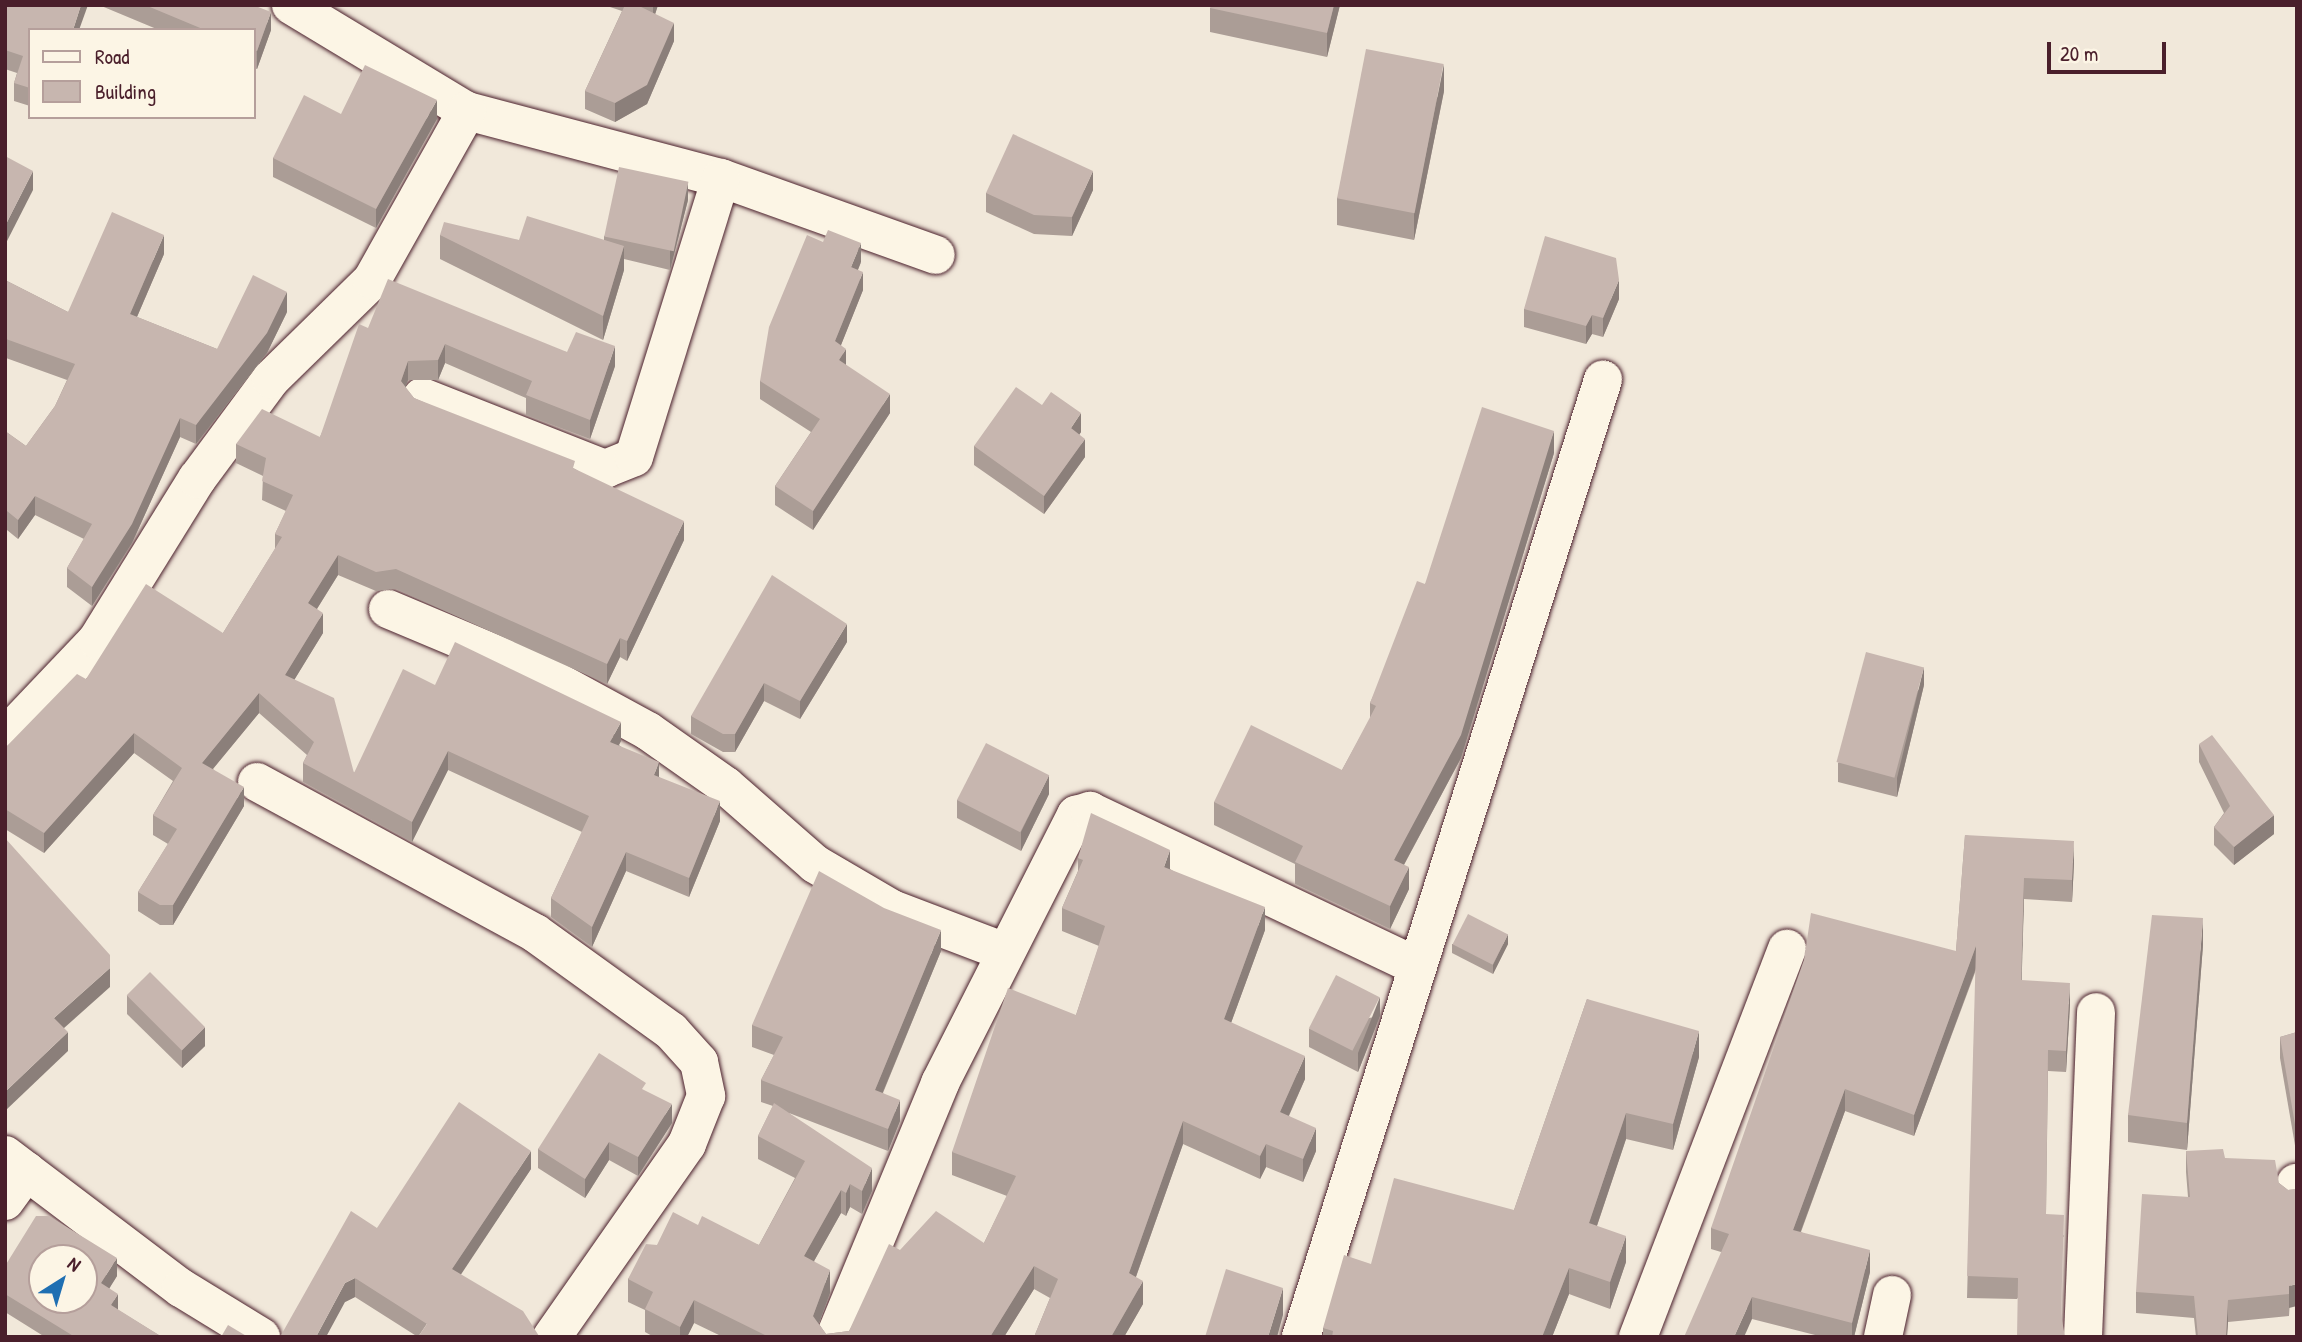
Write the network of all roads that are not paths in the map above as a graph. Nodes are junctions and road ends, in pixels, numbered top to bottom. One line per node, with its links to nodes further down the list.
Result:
1 (291, 5): 2 (street)
2 (467, 111): 3 (street); 8 (street)
3 (721, 178): 4 (street); 6 (street)
4 (936, 255)
5 (1603, 380): 12 (street)
6 (422, 397)
7 (388, 609): 11 (street)
8 (5, 737)
9 (257, 782): 17 (street)
10 (1787, 949): 20 (street)
11 (1004, 953): 12 (street); 18 (street)
12 (1415, 965): 19 (street)
13 (2096, 1012): 22 (street)
14 (12, 1176): 16 (street)
15 (1892, 1295): 21 (street)
16 (261, 1337)
17 (552, 1337)
18 (835, 1337)
19 (1301, 1337)
20 (1637, 1337)
21 (1883, 1337)
22 (2082, 1337)

